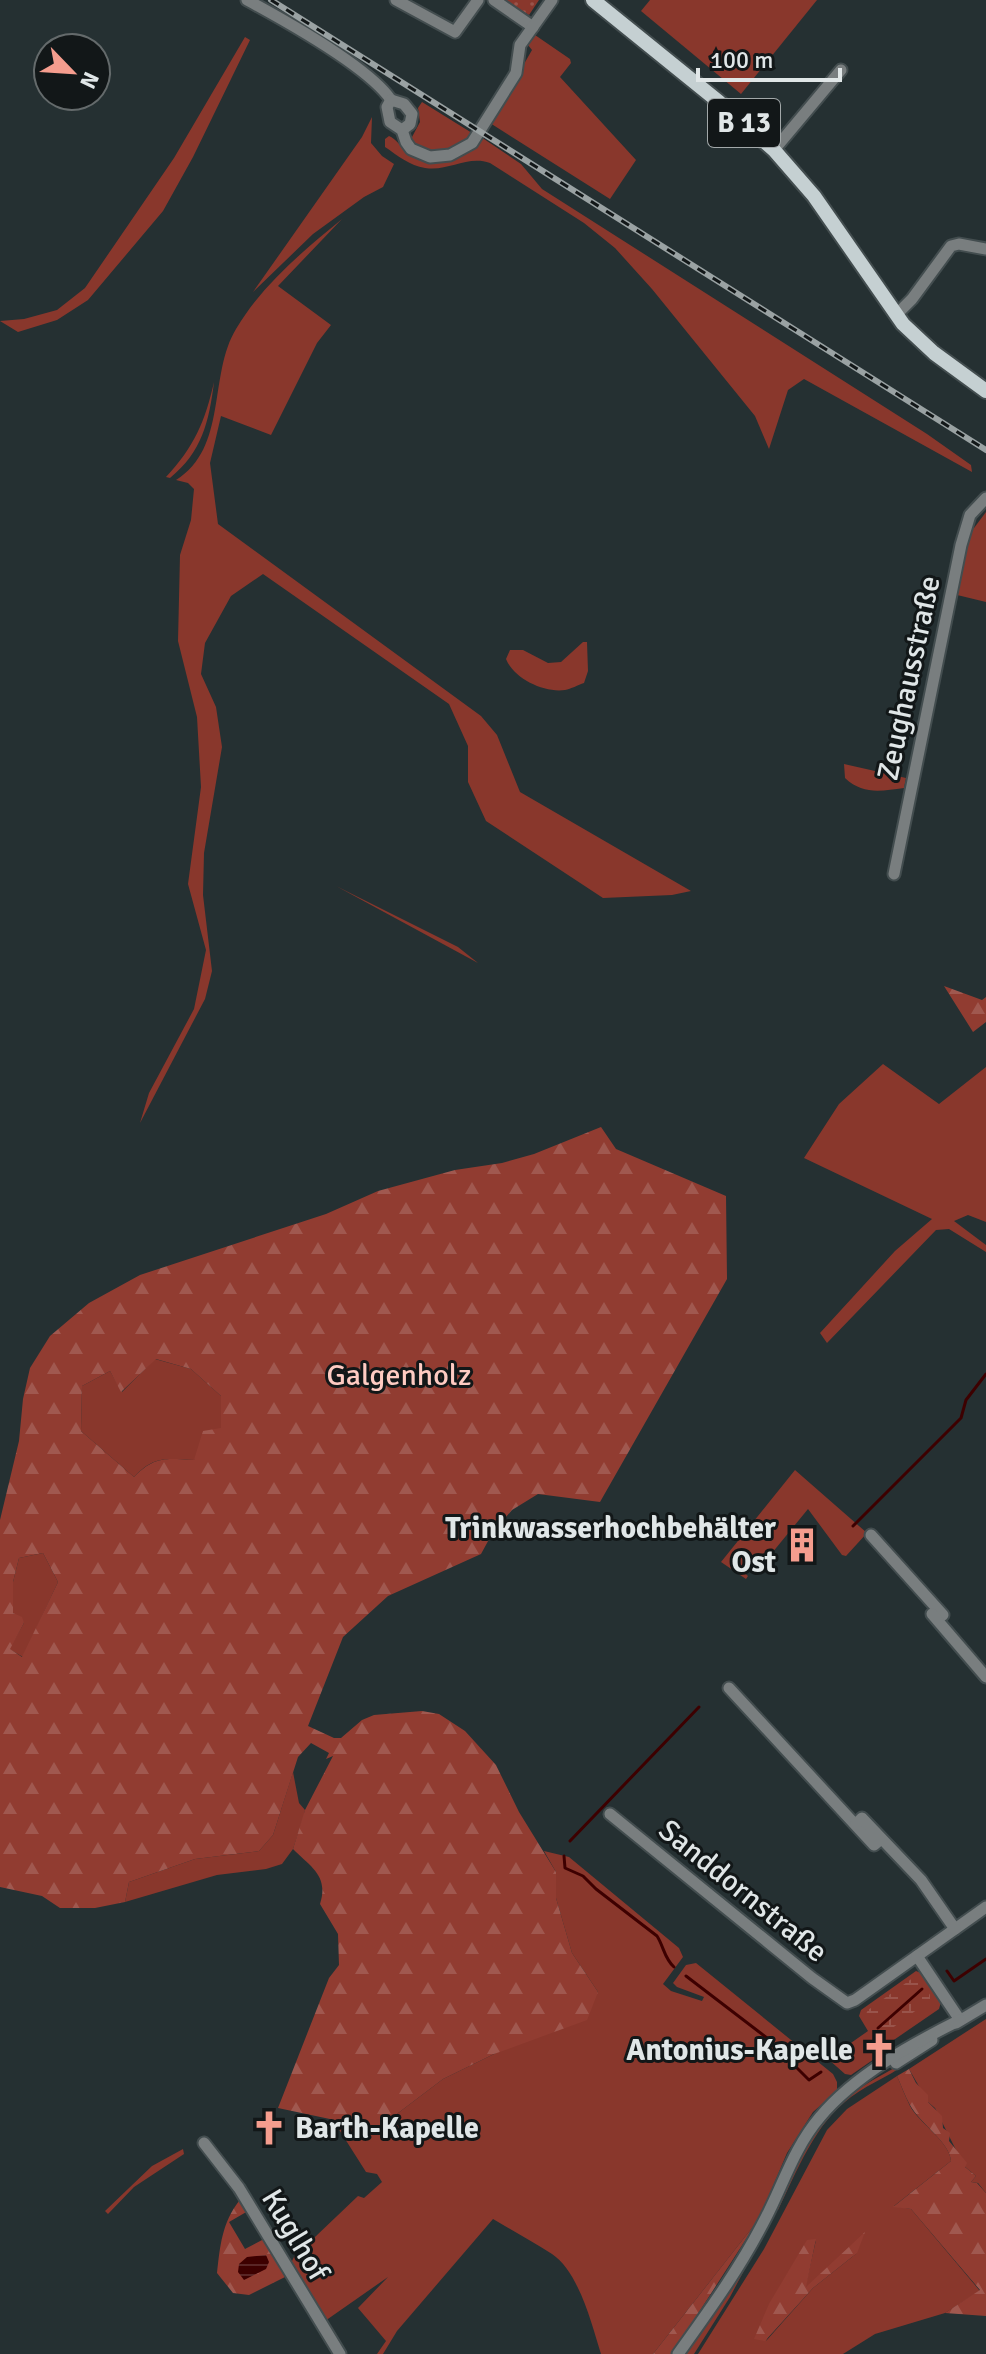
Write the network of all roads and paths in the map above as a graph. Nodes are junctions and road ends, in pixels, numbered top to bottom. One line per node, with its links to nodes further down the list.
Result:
1 (247, 0): 9 (street)
2 (396, 0): 3 (street)
3 (478, 0)
4 (494, 0): 7 (street)
5 (552, 0): 7 (street)
6 (593, 0): 11 (main road, B 13)
7 (533, 27): 10 (street)
8 (841, 70): 11 (street)
9 (391, 100): 10 (street); 10 (street)
10 (402, 130)
11 (774, 150): 13 (main road, B 13)
12 (986, 249): 13 (street)
13 (896, 315): 14 (main road, B 13)
14 (986, 391)
15 (986, 498): 16 (street, Zeughausstraße)
16 (894, 874)
17 (871, 1535): 18 (street)
18 (986, 1677)
19 (729, 1688): 22 (street)
20 (610, 1814): 23 (street, Sanddornstraße)
21 (986, 1907): 22 (street)
22 (955, 1929): 23 (street)
23 (917, 1956): 25 (street)
24 (986, 2005): 25 (street)
25 (960, 2020): 28 (street)
26 (204, 2143): 27 (street, Kuglhof)
27 (340, 2354)
28 (678, 2354)

